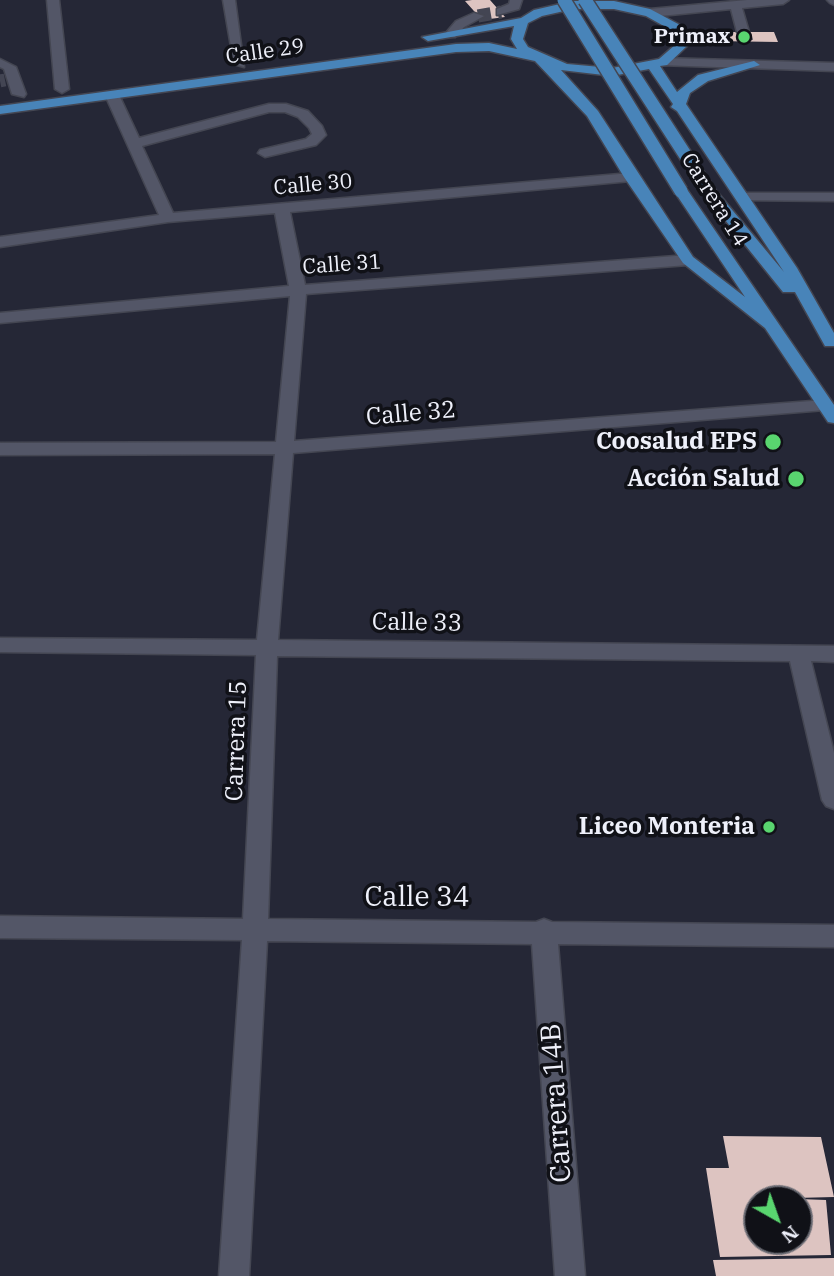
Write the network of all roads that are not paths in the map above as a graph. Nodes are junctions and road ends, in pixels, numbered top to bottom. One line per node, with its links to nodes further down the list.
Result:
1 (53, 0): 25 (street)
2 (229, 0): 22 (street)
3 (516, 0): 11 (street)
4 (564, 0): 42 (main road, Carrera 14, bridge)
5 (585, 0): 43 (main road, Carrera 14, bridge)
6 (617, 0): 10 (main road)
7 (783, 0): 8 (street)
8 (736, 6): 12 (street); 15 (street)
9 (536, 7): 10 (main road); 14 (main road)
10 (632, 8): 12 (main road)
11 (501, 12)
12 (650, 13): 23 (main road)
13 (478, 16): 16 (street)
14 (524, 21): 16 (main road); 19 (main road)
15 (743, 32)
16 (451, 34): 17 (main road)
17 (411, 39)
18 (345, 49): 22 (main road, Calle 29)
19 (541, 60): 23 (main road, Calle 29); 27 (main road, Calle 29); 33 (main road)
20 (752, 60): 23 (street); 24 (street); 29 (main road)
21 (0, 63): 26 (street)
22 (240, 64): 25 (main road, Calle 29)
23 (658, 64): 29 (main road)
24 (834, 67)
25 (62, 89): 26 (main road, Calle 29)
26 (19, 94): 28 (main road, Calle 29)
27 (112, 95): 30 (main road, Calle 29); 31 (street)
28 (0, 97)
29 (678, 107): 34 (main road)
30 (0, 110)
31 (136, 143): 32 (street); 37 (street)
32 (265, 153)
33 (631, 177): 36 (street, Calle 30); 39 (main road)
34 (743, 197): 35 (street); 43 (main road)
35 (834, 197)
36 (282, 209): 37 (street, Calle 30); 40 (street, Carrera 15)
37 (169, 218): 38 (street, Calle 30)
38 (0, 242)
39 (688, 260): 40 (street, Calle 31); 42 (main road)
40 (298, 290): 41 (street, Calle 31); 45 (street, Carrera 15)
41 (0, 318)
42 (768, 324): 44 (main road, Carrera 14)
43 (833, 344)
44 (829, 412): 45 (street, Calle 32)
45 (282, 448): 46 (street, Calle 32); 48 (street, Carrera 15)
46 (0, 449)
47 (0, 645): 48 (street, Calle 33)
48 (267, 647): 49 (street, Calle 33); 53 (street, Carrera 15)
49 (799, 654): 50 (street, Calle 33); 51 (street)
50 (834, 654)
51 (834, 800)
52 (0, 927): 53 (street, Calle 34)
53 (255, 929): 54 (street, Calle 34); 56 (street, Carrera 15)
54 (544, 930): 55 (street, Calle 34); 57 (street, Carrera 14B)
55 (834, 936)
56 (234, 1276)
57 (570, 1276)

